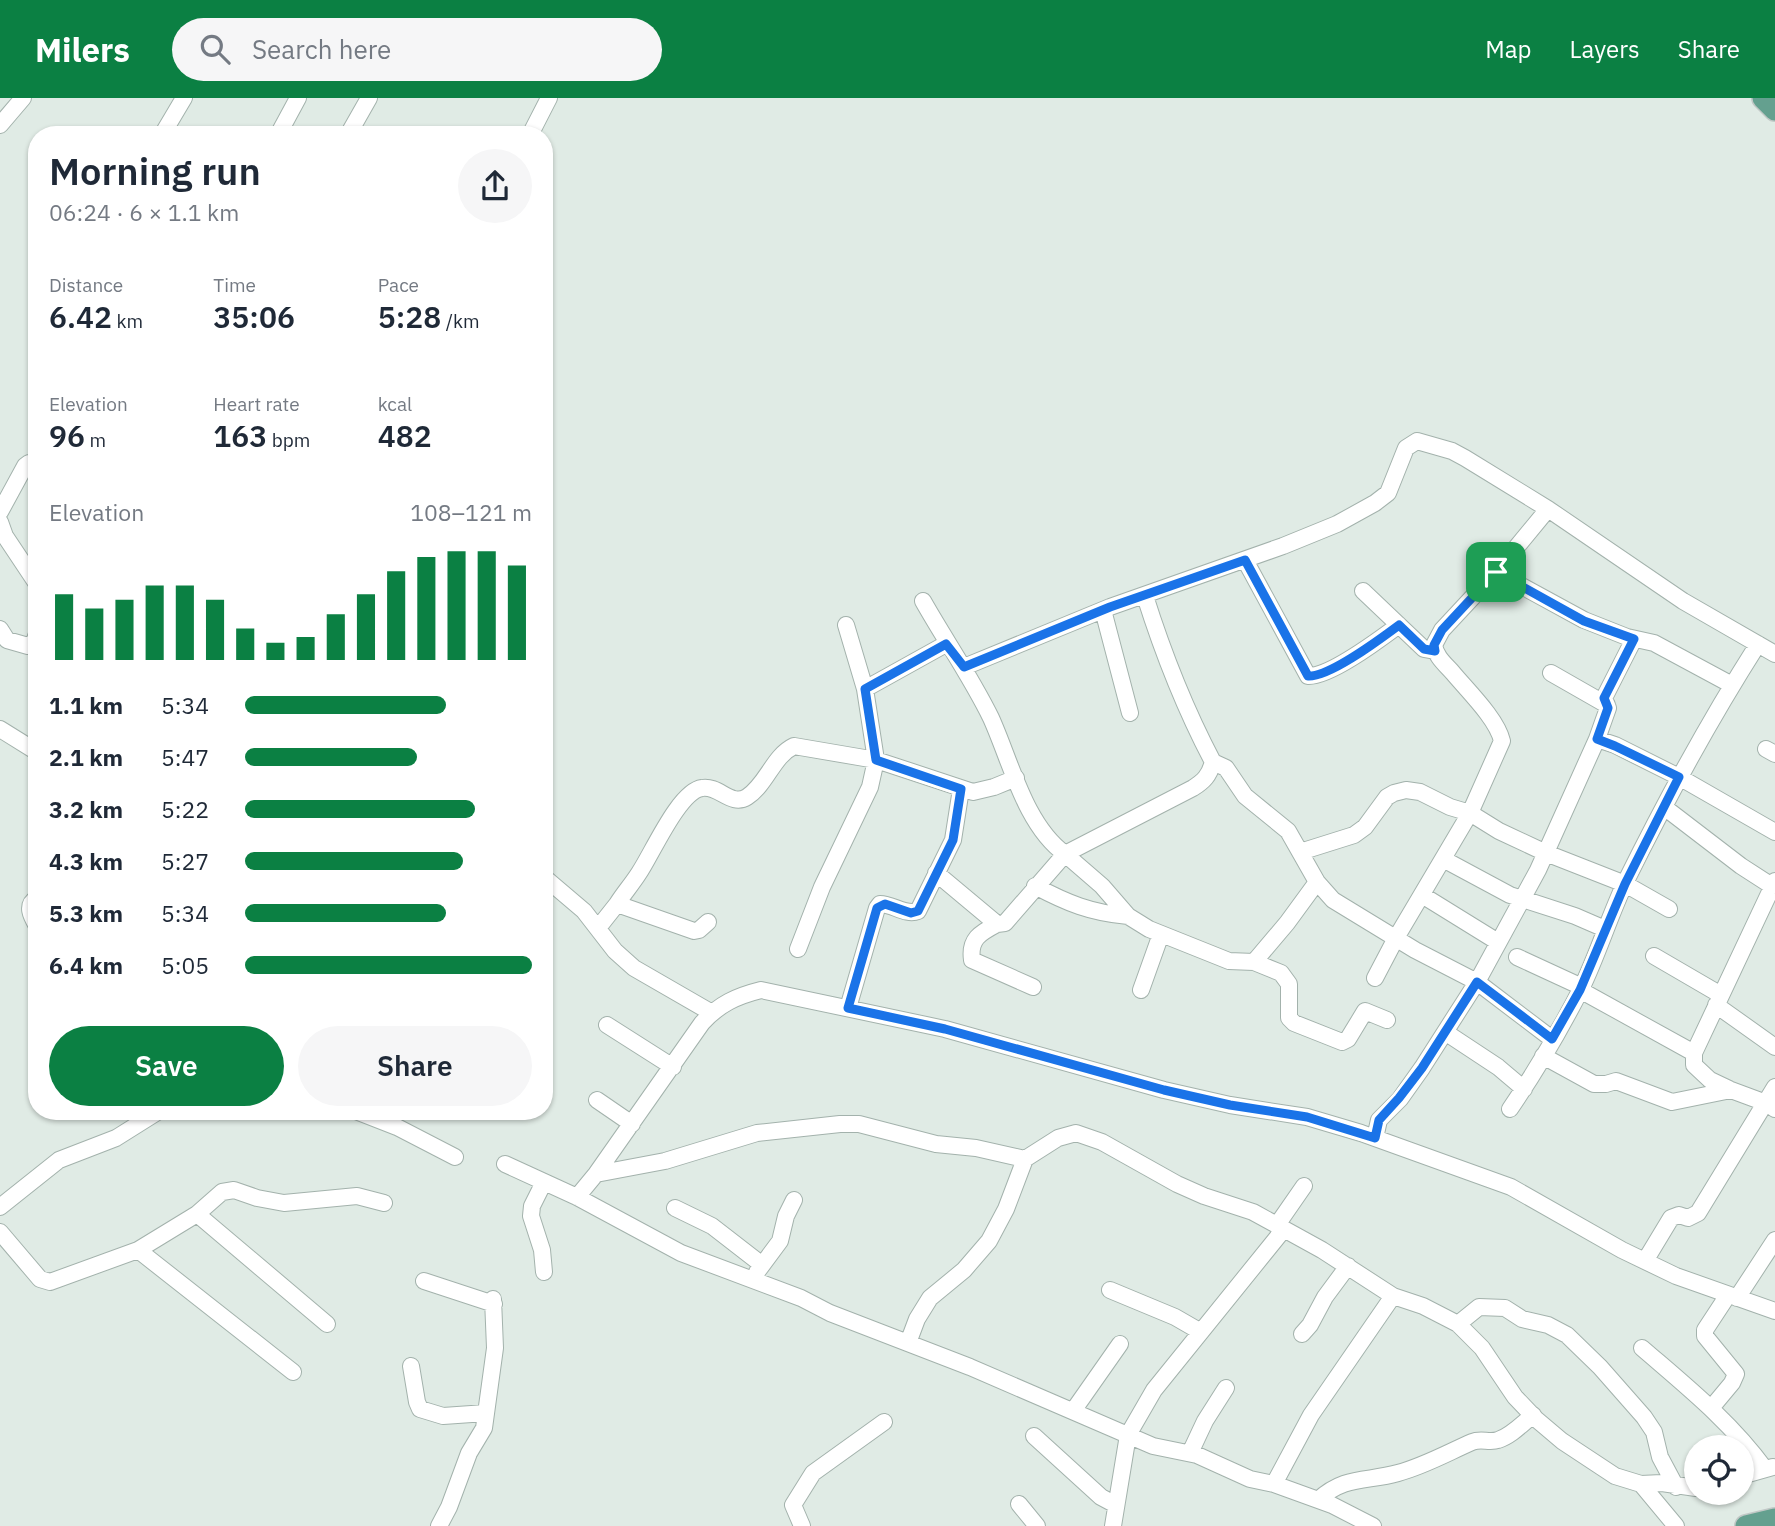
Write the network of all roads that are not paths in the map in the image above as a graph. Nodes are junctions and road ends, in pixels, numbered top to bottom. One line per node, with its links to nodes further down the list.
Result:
1 (23, 98): 8 (street)
2 (184, 98): 9 (street)
3 (298, 98): 10 (street)
4 (369, 98): 11 (street)
5 (549, 98): 12 (street)
6 (1763, 98): 7 (main road)
7 (1775, 110)
8 (0, 125)
9 (167, 126)
10 (283, 126)
11 (353, 126)
12 (535, 126)
13 (28, 464): 15 (street)
14 (1548, 509): 17 (street); 19 (street); 29 (street)
15 (0, 512)
16 (0, 522): 18 (street)
17 (1245, 560): 21 (street); 25 (street)
18 (28, 570)
19 (1496, 572): 27 (street); 31 (street)
20 (1363, 591): 25 (street)
21 (1145, 596): 23 (street); 43 (street)
22 (923, 601): 28 (street)
23 (1103, 610): 33 (street); 38 (street)
24 (846, 625): 36 (street)
25 (1399, 625): 31 (street)
26 (0, 629): 30 (street)
27 (1634, 639): 35 (street); 37 (street)
28 (946, 644): 33 (street); 36 (street)
29 (1759, 645): 32 (street); 35 (street)
30 (28, 646)
31 (1435, 651): 48 (street)
32 (1775, 654)
33 (964, 667): 45 (street)
34 (1551, 673): 37 (street)
35 (1732, 685): 44 (street)
36 (865, 689): 42 (street)
37 (1606, 705): 40 (street)
38 (1130, 713)
39 (0, 729): 41 (street)
40 (1597, 739): 44 (street); 51 (street)
41 (28, 746)
42 (876, 760): 46 (street); 62 (street); 72 (street)
43 (1213, 762): 50 (street); 52 (street)
44 (1679, 777): 47 (street); 49 (street)
45 (1016, 778): 46 (street); 52 (street)
46 (961, 789): 54 (street)
47 (1664, 807): 56 (street); 57 (street)
48 (1470, 813): 50 (street); 51 (street); 53 (street)
49 (1775, 832)
50 (1300, 852): 55 (street)
51 (1546, 853): 57 (street); 61 (street)
52 (1065, 854): 59 (street); 64 (street)
53 (1443, 859): 60 (street); 61 (street)
54 (936, 873): 66 (street); 82 (street)
55 (1317, 882): 70 (street); 75 (street)
56 (1774, 883): 81 (street)
57 (1625, 884): 63 (street); 68 (street)
58 (553, 885): 67 (street)
59 (1035, 886): 64 (street); 66 (street)
60 (1422, 895): 70 (street); 71 (street)
61 (1522, 898): 68 (street); 71 (street)
62 (617, 904): 65 (street); 67 (street)
63 (1669, 909)
64 (1128, 916): 69 (street)
65 (708, 922)
66 (997, 924): 78 (street)
67 (597, 928): 83 (street)
68 (1605, 929): 79 (street)
69 (1161, 934): 75 (street); 80 (street)
70 (1396, 938): 76 (street); 77 (street)
71 (1498, 942): 77 (street)
72 (798, 949)
73 (1654, 956): 81 (street)
74 (1517, 957): 79 (street)
75 (1254, 962): 84 (street)
76 (1375, 978)
77 (1477, 982): 86 (street); 87 (street)
78 (1034, 987)
79 (1581, 988): 87 (street); 89 (street)
80 (1141, 990)
81 (1719, 1000): 88 (street); 89 (street)
82 (848, 1008): 83 (street); 101 (street)
83 (712, 1013): 91 (street)
84 (1387, 1020)
85 (607, 1025): 91 (street)
86 (1445, 1032): 93 (street); 101 (street)
87 (1552, 1039): 90 (street)
88 (1775, 1047)
89 (1694, 1053): 94 (street)
90 (1543, 1056): 93 (street); 94 (street)
91 (673, 1067): 100 (street)
92 (1775, 1087): 96 (street)
93 (1524, 1089): 97 (street)
94 (1731, 1090): 96 (street)
95 (597, 1100): 100 (street)
96 (1771, 1106): 118 (street)
97 (1510, 1109)
98 (145, 1120): 111 (street)
99 (379, 1120): 102 (street)
100 (632, 1124): 105 (street)
101 (1375, 1138): 118 (street)
102 (455, 1157)
103 (1025, 1159): 105 (street); 114 (street); 132 (street)
104 (505, 1164): 106 (street)
105 (596, 1174): 108 (street)
106 (544, 1182): 108 (street); 121 (street)
107 (1304, 1186): 114 (street)
108 (577, 1197): 122 (street)
109 (794, 1200): 119 (street)
110 (384, 1203): 113 (street)
111 (0, 1207)
112 (675, 1208): 119 (street)
113 (197, 1214): 117 (street); 128 (street)
114 (1281, 1227): 120 (street); 130 (street)
115 (0, 1232): 117 (street)
116 (1775, 1240): 126 (street)
117 (138, 1250): 136 (street)
118 (1645, 1261): 126 (street)
119 (761, 1264): 122 (street)
120 (1348, 1266): 125 (street); 131 (street)
121 (544, 1272)
122 (752, 1280): 132 (street)
123 (424, 1281): 140 (street)
124 (1110, 1290): 130 (street)
125 (1393, 1296): 129 (street); 147 (street)
126 (1732, 1297): 127 (street); 138 (street)
127 (1775, 1311)
128 (327, 1324)
129 (1458, 1324): 141 (street); 149 (street)
130 (1201, 1332): 143 (street)
131 (1302, 1334)
132 (908, 1343): 139 (street)
133 (1120, 1344): 139 (street)
134 (1642, 1348): 138 (street)
135 (411, 1366): 140 (street)
136 (293, 1372)
137 (1226, 1388): 145 (street)
138 (1712, 1407): 146 (street)
139 (1073, 1411): 143 (street)
140 (486, 1413): 155 (street)
141 (1533, 1416): 148 (street); 151 (street)
142 (884, 1422): 156 (street)
143 (1128, 1435): 145 (street); 153 (street)
144 (1034, 1436): 153 (street)
145 (1190, 1453): 147 (street)
146 (1770, 1467)
147 (1274, 1484): 151 (street)
148 (1641, 1484): 149 (street); 160 (street)
149 (1676, 1487): 150 (street)
150 (1684, 1487)
151 (1318, 1500): 159 (street)
152 (1019, 1504): 157 (street)
153 (1116, 1505): 158 (street)
154 (1775, 1519): 161 (main road)
155 (439, 1526)
156 (802, 1526)
157 (1037, 1526)
158 (1113, 1526)
159 (1373, 1526)
160 (1676, 1526)
161 (1746, 1526)

